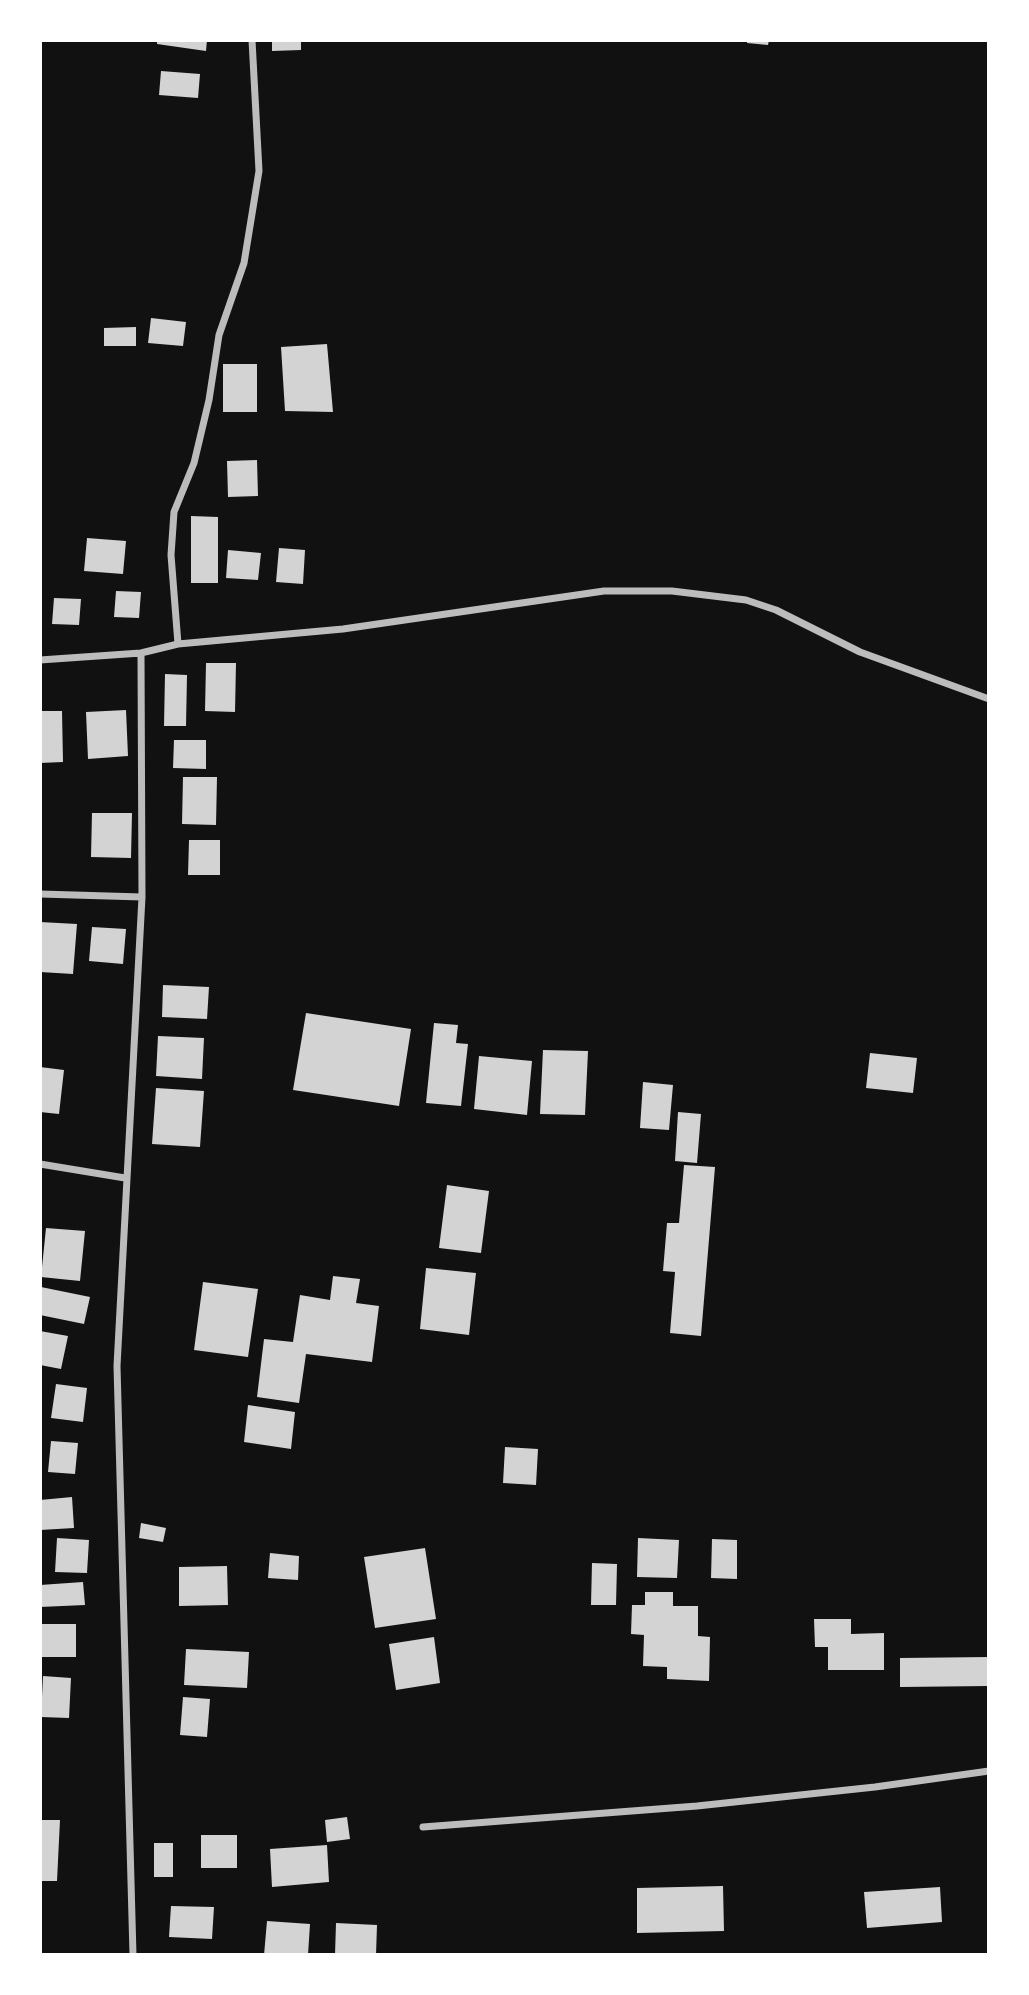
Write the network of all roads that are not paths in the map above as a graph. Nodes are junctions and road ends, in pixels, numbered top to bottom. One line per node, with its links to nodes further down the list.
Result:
1 (252, 40): 2 (street)
2 (178, 644): 3 (street); 5 (street)
3 (141, 653): 4 (street); 7 (street)
4 (40, 660)
5 (989, 699)
6 (40, 894): 7 (street)
7 (142, 897): 9 (street)
8 (40, 1164): 9 (street)
9 (125, 1178): 12 (street)
10 (989, 1771): 11 (street)
11 (423, 1827)
12 (133, 1955)

